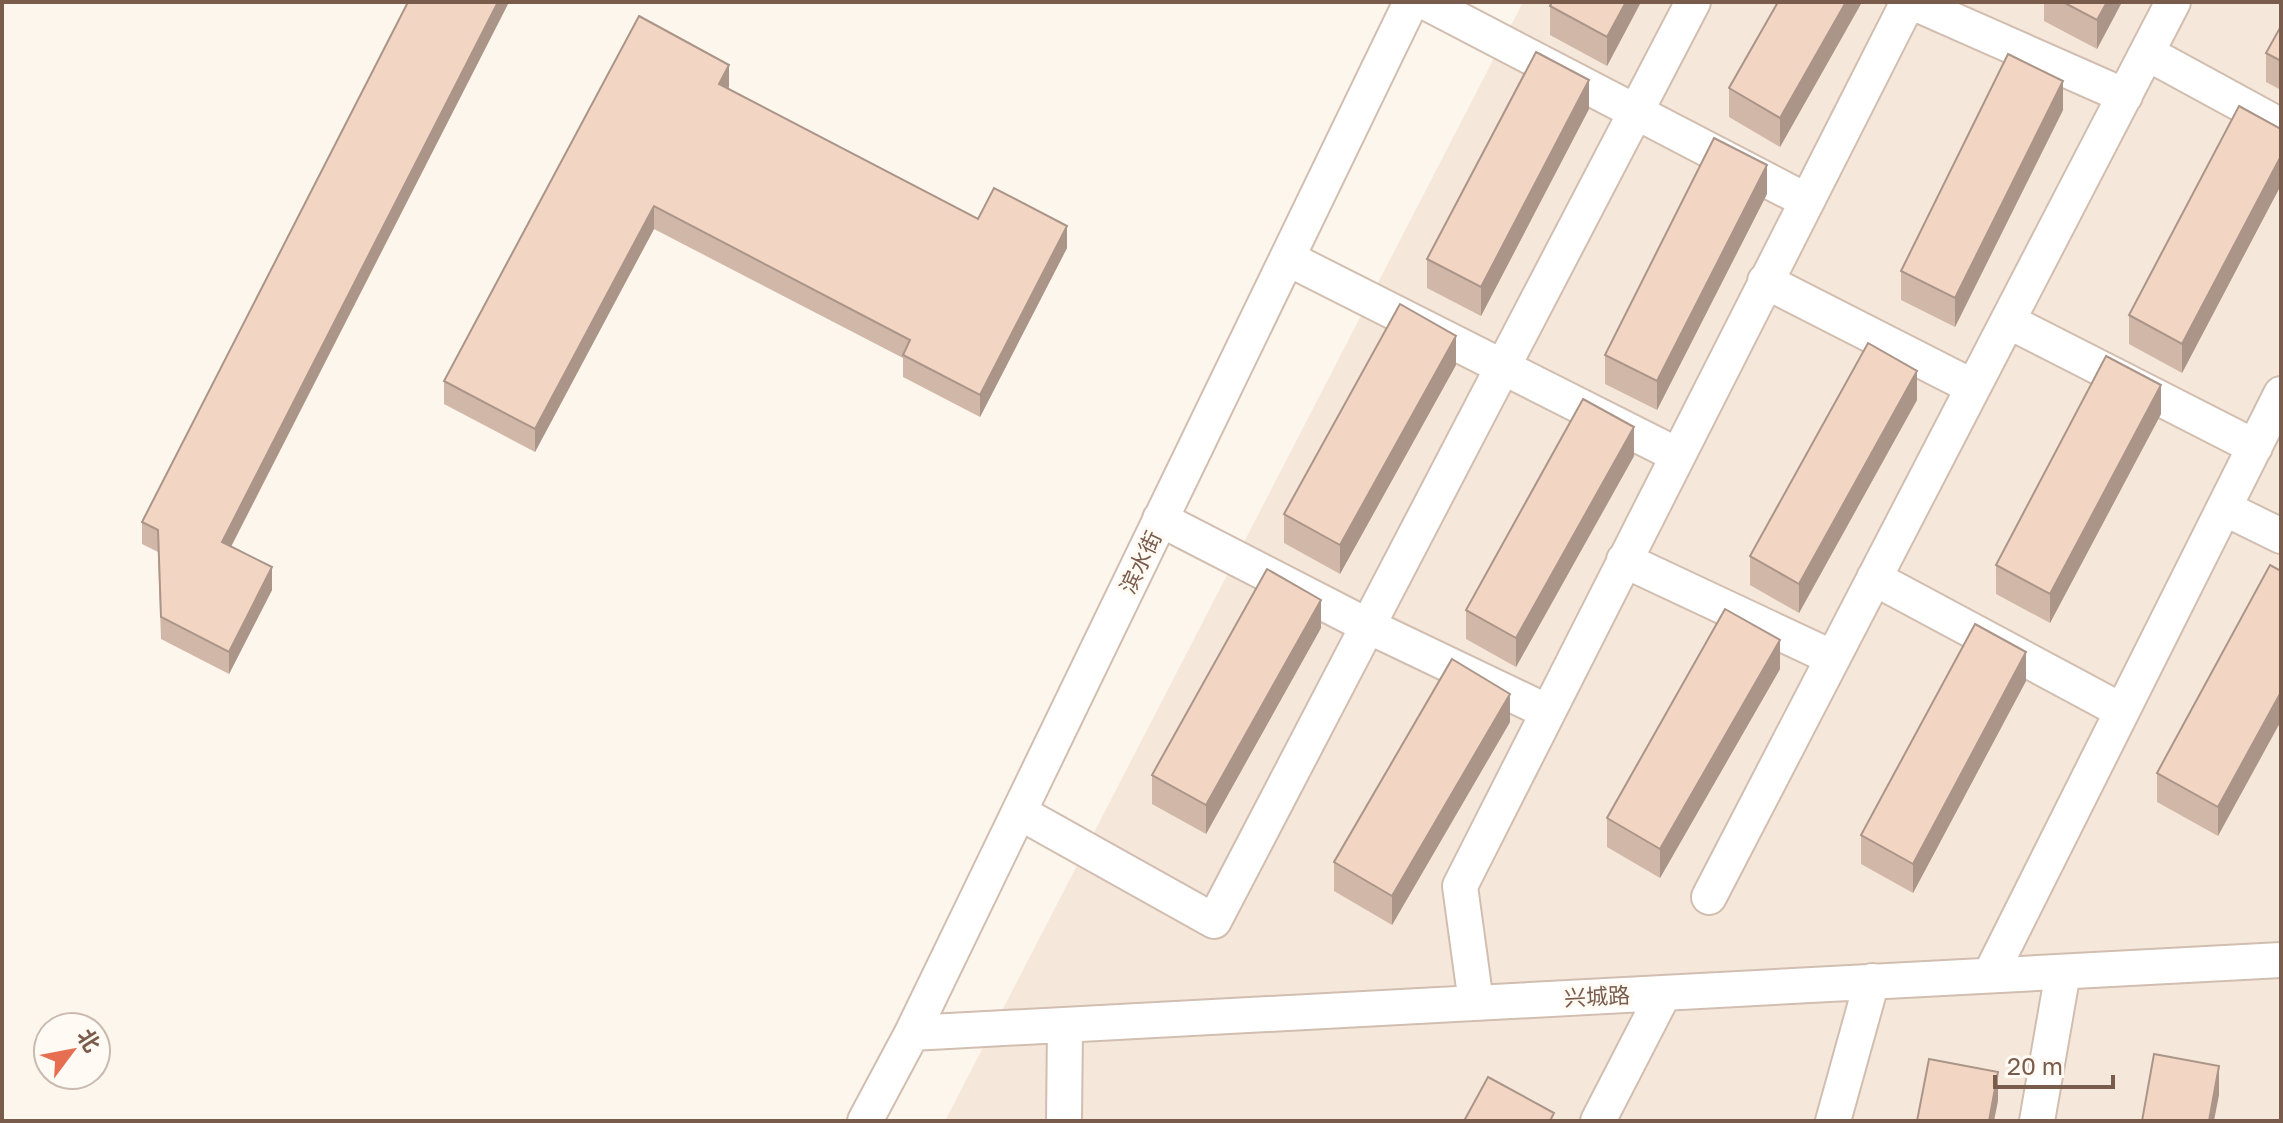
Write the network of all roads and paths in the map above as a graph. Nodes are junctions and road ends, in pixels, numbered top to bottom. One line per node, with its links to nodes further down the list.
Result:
1 (1411, 2): 11 (street, 滨水街)
2 (1425, 2): 8 (street)
3 (1693, 2): 8 (street)
4 (1910, 2): 7 (street); 10 (street)
5 (2173, 2): 6 (street)
6 (2147, 53): 7 (street); 9 (street)
7 (2125, 96): 13 (street)
8 (1636, 111): 10 (street); 14 (street)
9 (2281, 126)
10 (1805, 200): 12 (street)
11 (1287, 258): 14 (street); 20 (street, 滨水街)
12 (1765, 281): 15 (street); 18 (street)
13 (2008, 321): 15 (street); 17 (street)
14 (1503, 366): 18 (street); 24 (street)
15 (1973, 387): 23 (street)
16 (2281, 394): 17 (street)
17 (2255, 447): 19 (street)
18 (1677, 455): 22 (street)
19 (2224, 508): 21 (street); 26 (street)
20 (1160, 519): 24 (street); 28 (street, 滨水街)
21 (2281, 536)
22 (1624, 560): 25 (street); 27 (street)
23 (1874, 578): 25 (street); 26 (street)
24 (1368, 626): 27 (street); 28 (street)
25 (1833, 658): 29 (street)
26 (2122, 711): 32 (street)
27 (1548, 712): 35 (street)
28 (1019, 812): 37 (street, 滨水街)
29 (1709, 897)
30 (2281, 960): 31 (street, 兴城路)
31 (2063, 972): 32 (street, 兴城路); 42 (street)
32 (1990, 975): 33 (street, 兴城路)
33 (1872, 981): 34 (street, 兴城路); 41 (street)
34 (1664, 993): 35 (street, 兴城路); 40 (street)
35 (1476, 1003): 36 (street, 兴城路)
36 (1065, 1025): 37 (street, 兴城路); 39 (street)
37 (912, 1033): 38 (street, 滨水街)
38 (865, 1121)
39 (1064, 1121)
40 (1598, 1121)
41 (1833, 1121)
42 (2037, 1121)

